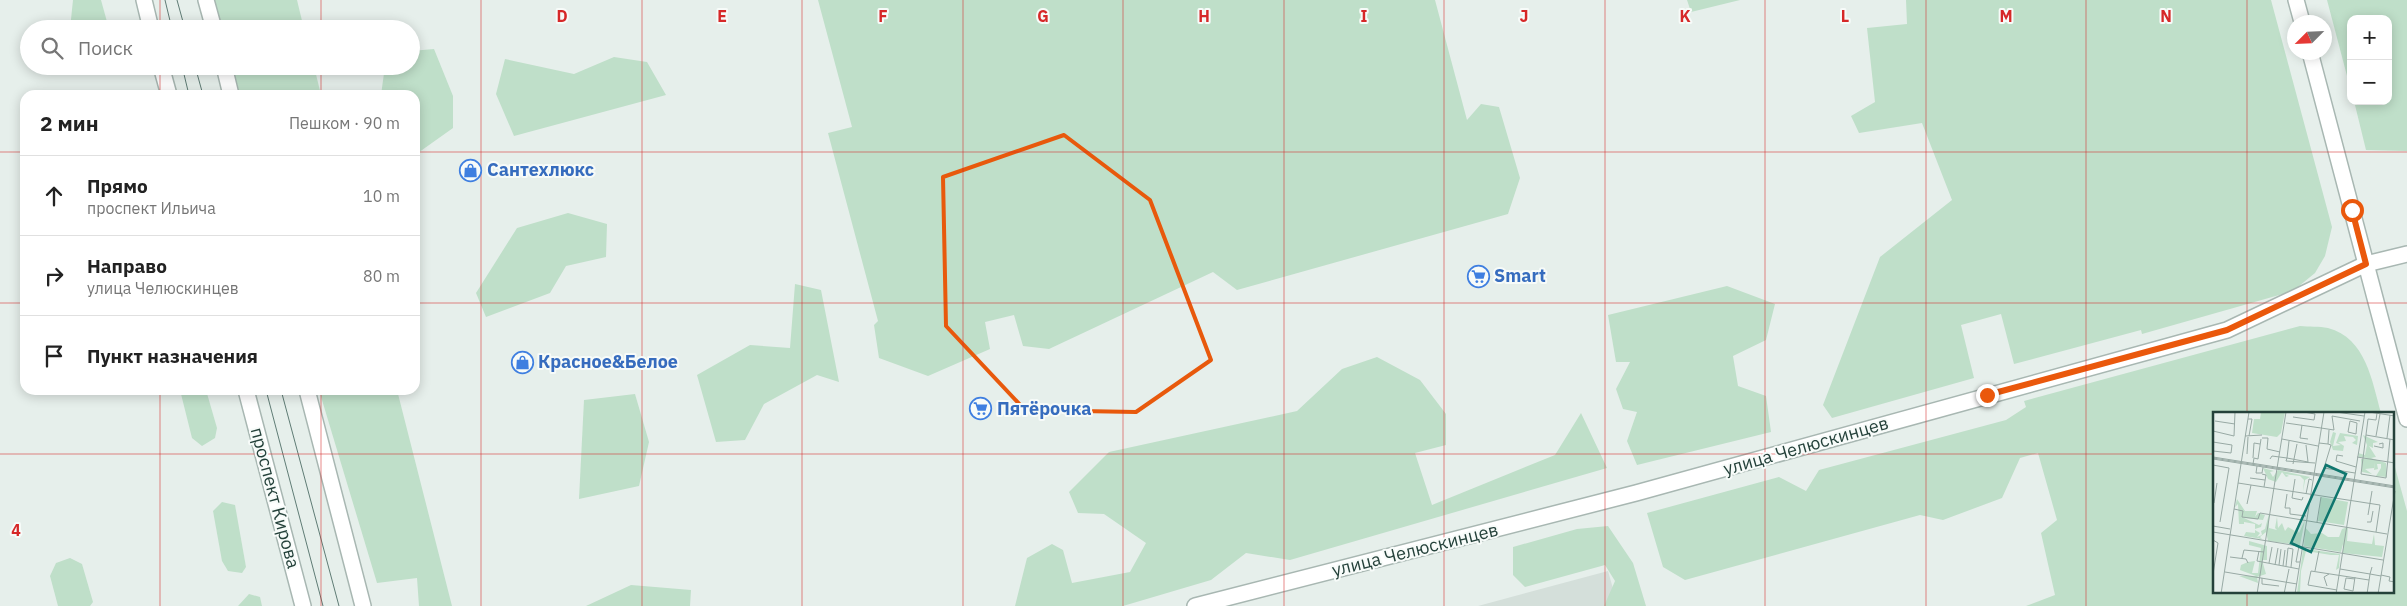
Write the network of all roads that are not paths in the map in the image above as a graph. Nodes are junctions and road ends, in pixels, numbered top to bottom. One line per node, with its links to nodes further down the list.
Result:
1 (144, 0): 5 (street)
2 (206, 0): 6 (street)
3 (2296, 0): 4 (street)
4 (2300, 15)
5 (149, 20)
6 (212, 20)
7 (2312, 60): 13 (street)
8 (163, 75): 10 (street)
9 (226, 75): 11 (street)
10 (168, 90)
11 (230, 90)
12 (2407, 254): 13 (street, улица Челюскинцев)
13 (2366, 264): 16 (street); 19 (street, улица Челюскинцев)
14 (247, 395): 17 (street, проспект Кирова)
15 (308, 395): 18 (street)
16 (2407, 420)
17 (303, 606)
18 (363, 606)
19 (1195, 606)

